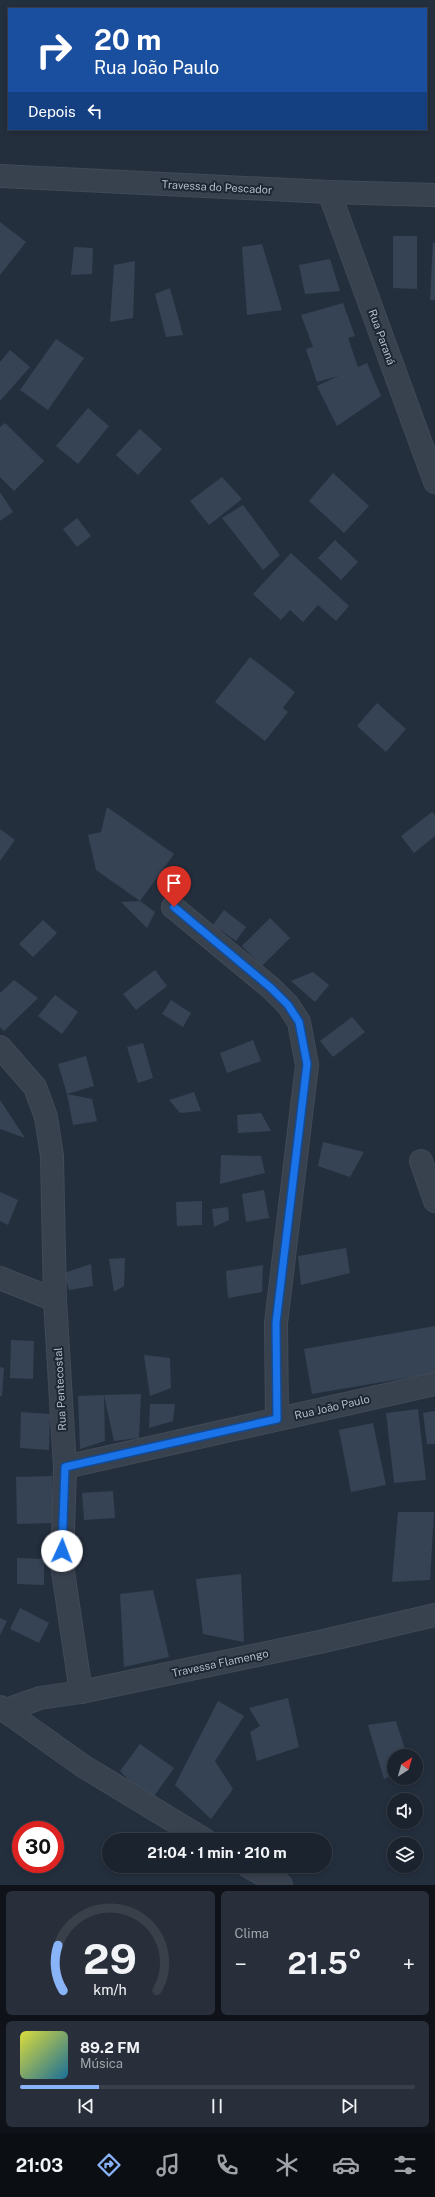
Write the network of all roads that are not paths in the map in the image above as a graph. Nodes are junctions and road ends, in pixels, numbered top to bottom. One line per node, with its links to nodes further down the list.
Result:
1 (0, 176): 2 (street, Travessa do Pescador)
2 (329, 192): 3 (street, Travessa do Pescador); 4 (street, Rua Paraná)
3 (435, 195)
4 (435, 482)
5 (174, 907): 12 (street)
6 (0, 1047): 10 (street, Rua Pentecostal)
7 (421, 1161): 8 (street)
8 (435, 1201)
9 (0, 1278): 10 (street)
10 (55, 1300): 13 (street, Rua Pentecostal)
11 (435, 1384): 12 (street, Rua João Paulo)
12 (277, 1419): 13 (street, Rua João Paulo)
13 (65, 1467): 15 (street, Rua Pentecostal)
14 (435, 1615): 15 (street, Travessa Flamengo)
15 (81, 1692): 16 (street, Travessa Flamengo)
16 (3, 1708): 17 (street, Travessa Flamengo)
17 (193, 1833)
18 (260, 1873): 19 (street)
19 (281, 1885)

